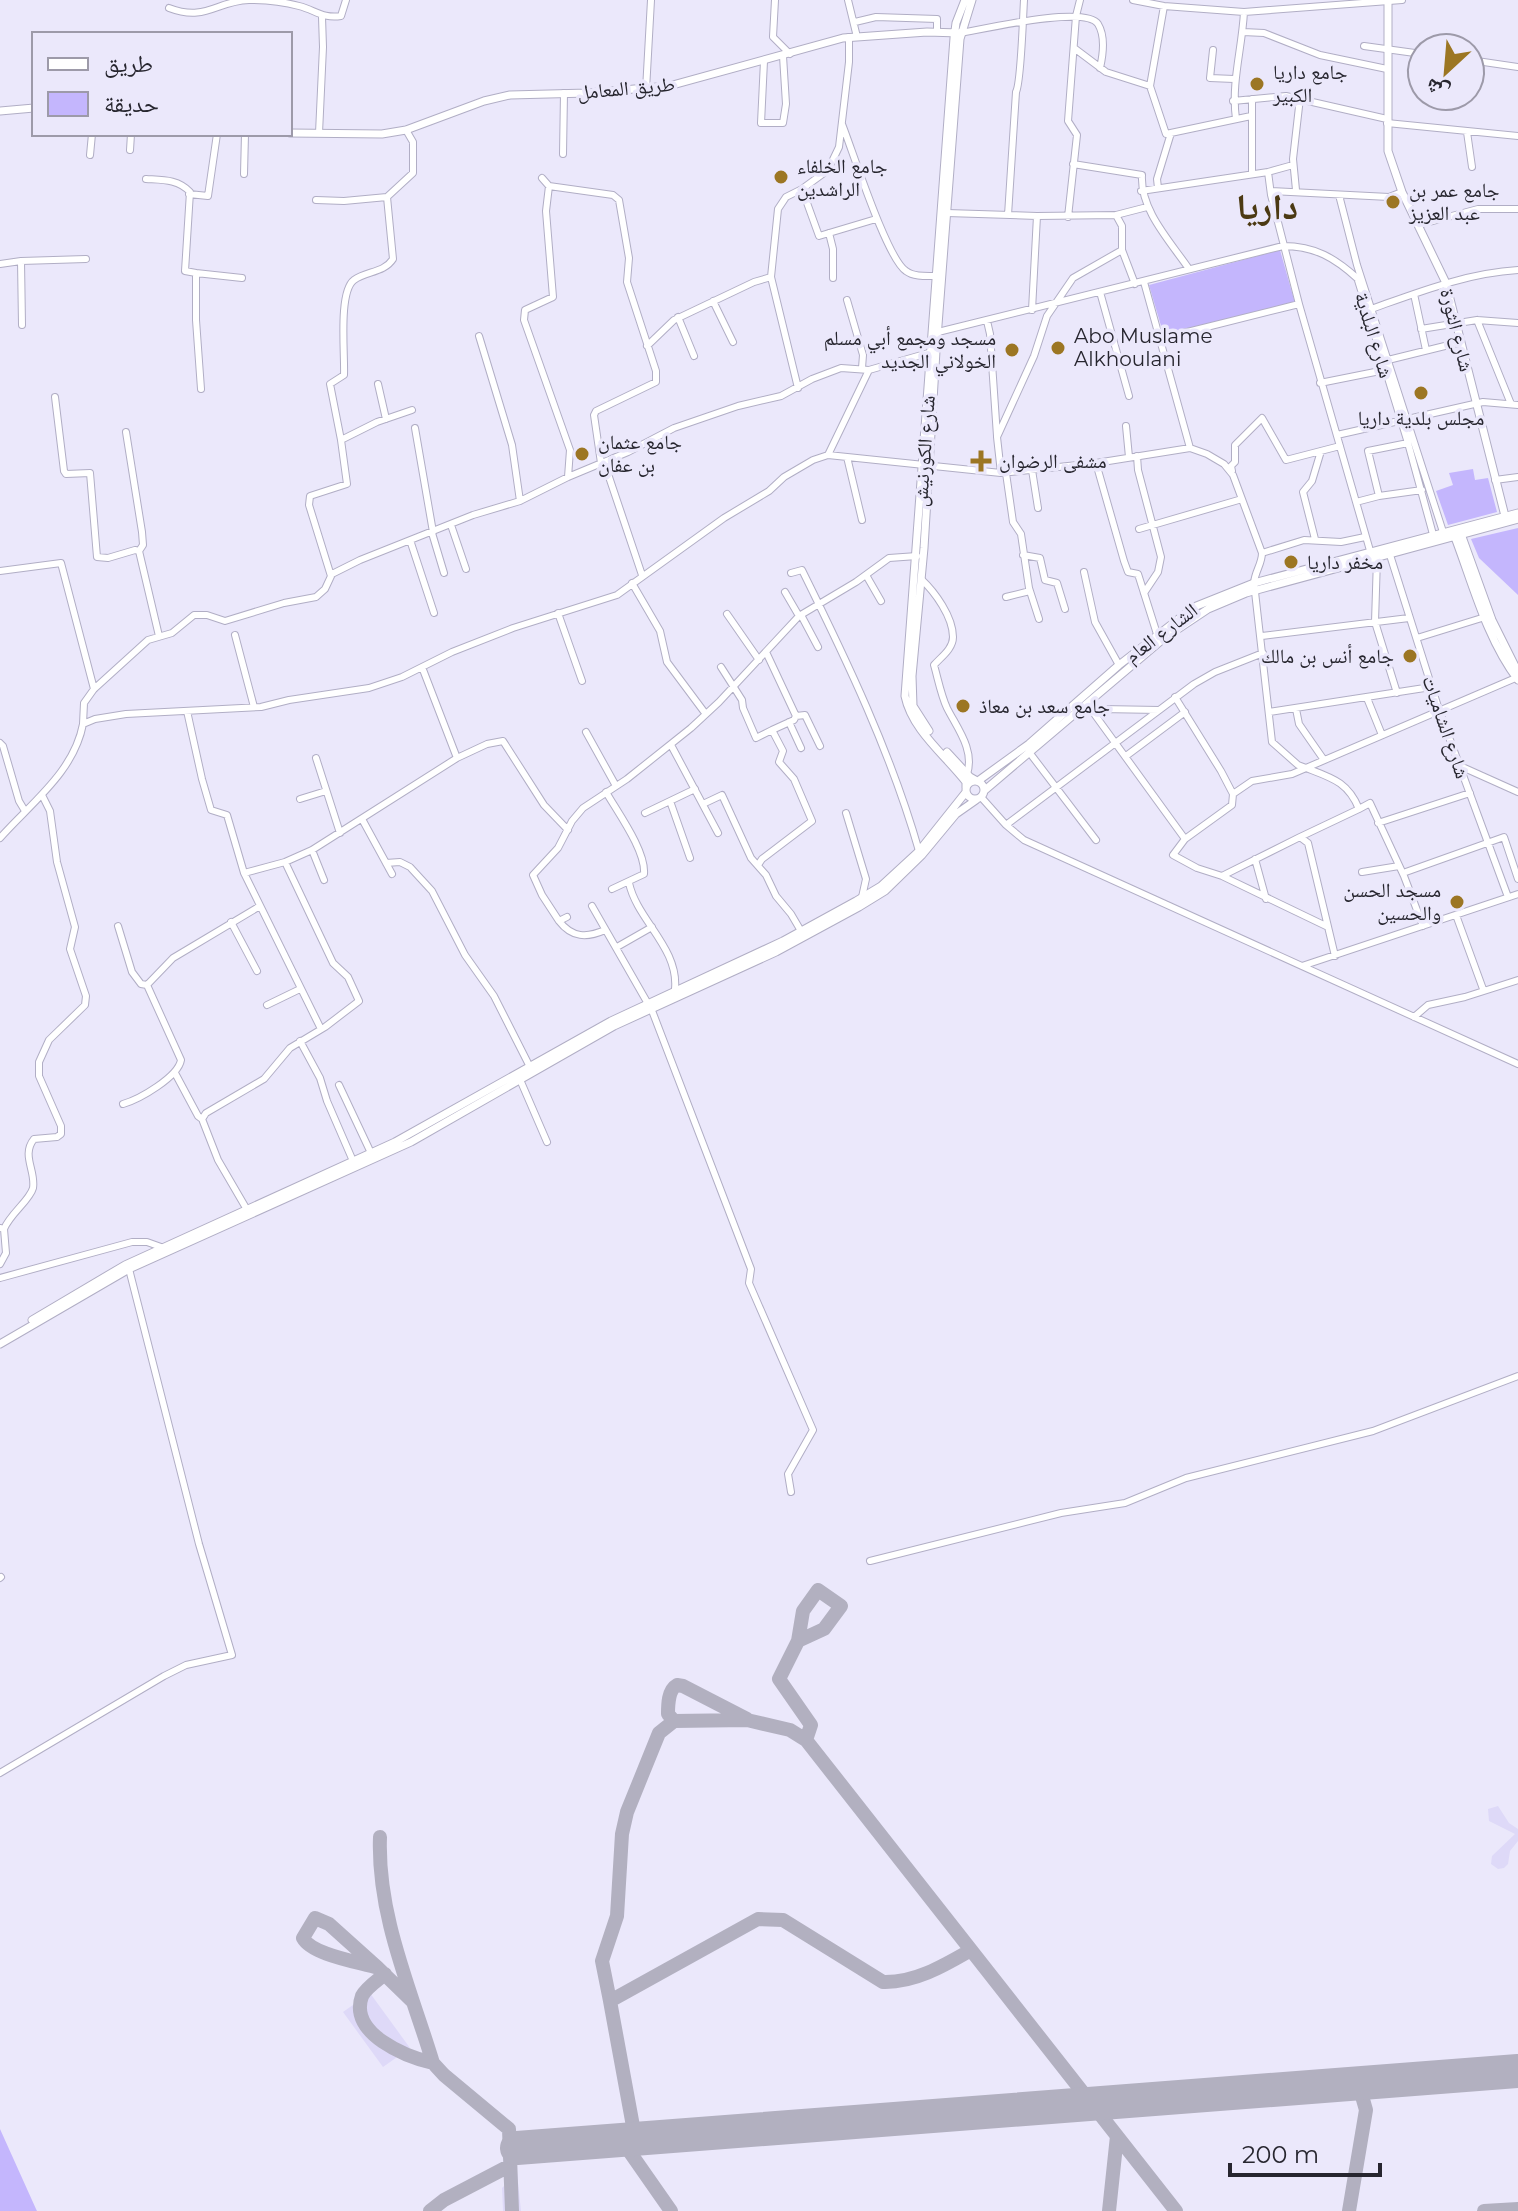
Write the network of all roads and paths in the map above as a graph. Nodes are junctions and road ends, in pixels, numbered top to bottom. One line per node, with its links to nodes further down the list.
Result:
1 (346, 0): 19 (street)
2 (651, 0): 39 (street)
3 (775, 0): 31 (street)
4 (848, 0): 20 (street)
5 (965, 0): 24 (main road, شارع الكورنيش)
6 (972, 0): 24 (main road, شارع الكورنيش)
7 (1024, 0): 21 (street)
8 (1080, 0): 18 (street)
9 (1133, 0): 14 (street)
10 (1267, 0): 16 (street)
11 (1388, 0): 12 (street); 16 (street); 29 (main road, شارع الثورة)
12 (1402, 0)
13 (1184, 4): 14 (street); 17 (street)
14 (1164, 6): 38 (street)
15 (169, 8): 19 (street)
16 (1266, 10): 17 (street)
17 (1244, 12): 23 (street)
18 (1076, 16): 21 (street); 27 (street); 35 (street)
19 (322, 17): 53 (street)
20 (855, 22): 22 (street); 25 (street)
21 (1022, 22): 24 (street); 85 (street)
22 (937, 32): 24 (main road, طريق المعامل); 25 (main road, طريق المعامل)
23 (1243, 32): 36 (street); 37 (street)
24 (958, 33): 84 (main road, شارع الكورنيش); 101 (main road, شارع الكورنيش)
25 (853, 37): 31 (main road, طريق المعامل); 48 (street)
26 (1364, 46): 29 (street)
27 (1074, 48): 35 (street); 63 (street)
28 (1213, 50): 37 (street)
29 (1388, 50): 30 (street); 36 (main road, شارع الثورة)
30 (1406, 52)
31 (786, 55): 32 (main road, طريق المعامل); 32 (street)
32 (764, 61): 39 (main road, طريق المعامل)
33 (1486, 62): 34 (street)
34 (1518, 67)
35 (1100, 68): 38 (street)
36 (1387, 69): 49 (main road, شارع الثورة)
37 (1234, 79): 43 (street)
38 (1150, 86): 54 (street)
39 (646, 90): 40 (main road, طريق المعامل)
40 (564, 93): 50 (main road, طريق المعامل); 61 (street)
41 (1300, 98): 42 (street); 49 (street); 64 (street)
42 (1252, 99): 43 (street); 46 (street)
43 (1233, 101): 47 (street)
44 (32, 108): 45 (main road)
45 (0, 111)
46 (1251, 116): 47 (street); 68 (street)
47 (1236, 119): 54 (street)
48 (840, 121): 73 (street); 89 (street)
49 (1387, 121): 51 (street); 77 (main road, شارع الثورة)
50 (406, 130): 53 (main road, طريق المعامل); 80 (street)
51 (1467, 132): 59 (street); 65 (street)
52 (292, 133): 53 (main road, طريق المعامل)
53 (319, 133)
54 (1171, 133): 72 (street)
55 (92, 136): 62 (street)
56 (131, 136): 60 (street)
57 (217, 136): 78 (street)
58 (245, 136): 67 (street)
59 (1518, 136)
60 (130, 150)
61 (563, 154)
62 (90, 155)
63 (1073, 164): 75 (street); 88 (street)
64 (1293, 165): 66 (street); 74 (street)
65 (1472, 167)
66 (1268, 172): 68 (street); 76 (street)
67 (244, 174)
68 (1252, 174): 72 (street)
69 (542, 178): 71 (street)
70 (146, 179): 78 (street)
71 (549, 186): 129 (street); 167 (street)
72 (1158, 188): 75 (street)
73 (802, 189): 91 (street); 102 (street)
74 (1296, 190): 76 (street); 79 (street)
75 (1141, 191): 82 (street)
76 (1271, 191): 92 (street)
77 (1402, 192): 79 (street); 90 (main road, شارع الثورة)
78 (189, 194): 100 (street)
79 (1339, 195): 97 (street)
80 (387, 197): 81 (street); 153 (street)
81 (316, 200)
82 (1147, 207): 86 (street); 98 (street)
83 (1518, 209): 90 (street)
84 (947, 213): 85 (street); 124 (main road, شارع الكورنيش)
85 (1008, 215): 87 (street)
86 (1116, 215): 88 (street); 93 (street)
87 (1037, 216): 88 (street); 116 (street)
88 (1068, 217)
89 (876, 219): 91 (street); 101 (street)
90 (1418, 225): 107 (main road, شارع الثورة)
91 (829, 233): 104 (street)
92 (1283, 246): 98 (street); 105 (street); 114 (street)
93 (1122, 250): 108 (street); 113 (street)
94 (86, 259): 95 (street)
95 (21, 261): 96 (street); 122 (street)
96 (0, 264)
97 (1357, 265): 105 (street, شارع البلدية); 115 (street, شارع البلدية)
98 (1189, 269): 106 (street)
99 (1518, 270): 107 (street)
100 (196, 273): 103 (street); 139 (street)
101 (936, 276): 124 (main road, شارع الكورنيش)
102 (771, 277): 112 (street); 138 (street)
103 (242, 278)
104 (833, 278)
105 (1358, 279): 115 (street, شارع البلدية)
106 (1144, 282): 108 (street); 126 (street)
107 (1446, 283): 110 (street); 120 (main road, شارع الثورة)
108 (1135, 284): 109 (street)
109 (1100, 292): 113 (street); 140 (street)
110 (1414, 294): 115 (street); 123 (street)
111 (847, 300): 134 (street)
112 (713, 301): 117 (street); 127 (street)
113 (1058, 302): 116 (street); 152 (street)
114 (1299, 304): 126 (street); 136 (street)
115 (1370, 309): 133 (street, شارع البلدية); 135 (street, شارع البلدية)
116 (1032, 310): 119 (street)
117 (678, 317): 129 (street); 132 (street)
118 (1477, 320): 120 (street); 121 (street); 143 (street)
119 (987, 321): 124 (street); 152 (street)
120 (1456, 323): 123 (street); 128 (main road, شارع الثورة)
121 (1518, 323)
122 (22, 325)
123 (1421, 329): 130 (street)
124 (935, 333): 131 (main road, شارع الكورنيش)
125 (479, 336): 173 (street)
126 (1159, 339): 156 (street)
127 (733, 342)
128 (1461, 342): 130 (street); 142 (main road, شارع الثورة)
129 (647, 346): 161 (street)
130 (1426, 350): 133 (street)
131 (933, 351): 134 (street); 163 (main road, شارع الكورنيش)
132 (694, 356)
133 (1388, 360): 147 (street, شارع البلدية)
134 (866, 369): 138 (street); 158 (street)
135 (1385, 370): 136 (street); 147 (street, شارع البلدية)
136 (1320, 383): 151 (street)
137 (378, 384): 146 (street)
138 (798, 388): 161 (street)
139 (201, 389)
140 (1129, 396)
141 (55, 397): 189 (street)
142 (1475, 404): 143 (street); 147 (street); 169 (main road, شارع الثورة)
143 (1515, 405): 145 (street)
144 (412, 410): 146 (street)
145 (1518, 416)
146 (386, 419): 153 (street)
147 (1405, 421): 151 (street); 154 (street, شارع البلدية); 178 (street, شارع البلدية)
148 (1126, 426): 160 (street)
149 (415, 428): 183 (street)
150 (126, 432): 189 (street)
151 (1337, 435): 155 (street)
152 (997, 437): 165 (street)
153 (341, 440): 202 (street)
154 (1408, 443): 170 (street, شارع البلدية); 171 (street)
155 (1340, 446): 157 (street); 174 (street)
156 (1190, 448): 160 (street); 166 (street)
157 (1321, 451): 166 (street); 186 (street)
158 (828, 455): 159 (street); 200 (street)
159 (847, 457): 163 (street); 177 (street)
160 (1133, 457): 162 (street); 181 (street)
161 (603, 462): 167 (street); 200 (street)
162 (1096, 463): 164 (street); 208 (street)
163 (925, 464): 165 (street); 193 (main road, شارع الكورنيش); 203 (main road, شارع الكورنيش)
164 (1032, 470): 165 (street); 175 (street)
165 (1003, 473): 191 (street)
166 (1233, 475): 172 (street)
167 (568, 477): 173 (street)
168 (1518, 477): 169 (street)
169 (1495, 480): 176 (main road, شارع الثورة)
170 (1422, 490): 171 (street); 180 (street, شارع البلدية)
171 (1379, 496): 174 (street)
172 (1242, 499): 181 (street); 190 (street)
173 (520, 501): 179 (street)
174 (1356, 502): 185 (street)
175 (1038, 508)
176 (1513, 519): 184 (main road, الشارع العام)
177 (862, 520)
178 (1441, 523): 180 (street); 184 (street, شارع البلدية)
179 (451, 525): 183 (street); 195 (street)
180 (1431, 525): 187 (street, شارع البلدية)
181 (1153, 526): 182 (street); 208 (street)
182 (1139, 529)
183 (433, 532): 188 (street); 198 (street)
184 (1453, 534): 187 (main road, الشارع العام); 217 (main road); 233 (main road)
185 (1365, 537): 186 (street); 194 (street)
186 (1315, 539): 190 (street)
187 (1434, 539): 192 (main road, الشارع العام); 194 (main road, الشارع العام)
188 (410, 540): 202 (street); 213 (street)
189 (139, 551): 223 (street)
190 (1262, 553): 205 (street)
191 (1023, 555): 206 (street); 212 (street)
192 (1390, 555): 194 (main road, الشارع العام); 218 (street, شارع الشاميات)
193 (917, 556): 201 (street); 276 (main road, شارع الكورنيش)
194 (1374, 557): 205 (main road, الشارع العام); 220 (street)
195 (466, 569)
196 (0, 571): 237 (street)
197 (1084, 572): 230 (street)
198 (444, 573)
199 (791, 573): 211 (street)
200 (642, 575): 204 (street)
201 (866, 575): 210 (street); 211 (street)
202 (331, 576): 223 (street)
203 (921, 579): 271 (main road, شارع الكورنيش); 271 (street)
204 (632, 583): 214 (street); 250 (street)
205 (1254, 587): 221 (main road, الشارع العام); 224 (street); 241 (main road, الشارع العام)
206 (1030, 591): 209 (street); 219 (street)
207 (785, 592): 216 (street)
208 (1144, 594): 221 (street)
209 (1006, 597)
210 (881, 601)
211 (818, 603): 216 (street); 303 (street)
212 (1065, 609)
213 (434, 613)
214 (558, 613): 231 (street); 234 (street)
215 (727, 614): 229 (street)
216 (800, 615): 226 (street); 227 (street)
217 (1485, 617): 225 (street); 233 (main road)
218 (1409, 618): 220 (street); 225 (street, شارع الشاميات)
219 (1039, 619)
220 (1375, 622): 224 (street); 238 (street)
221 (1157, 634): 230 (main road, الشارع العام)
222 (235, 635): 242 (street)
223 (159, 636): 237 (street)
224 (1262, 636): 228 (street)
225 (1417, 638): 236 (street, شارع الشاميات)
226 (818, 647)
227 (766, 652): 229 (street); 251 (street)
228 (1263, 653): 239 (street); 249 (street)
229 (759, 660): 235 (street)
230 (1119, 665): 262 (main road, الشارع العام)
231 (422, 667): 242 (street); 265 (street)
232 (721, 667): 235 (street)
233 (1518, 677): 245 (street)
234 (582, 681)
235 (734, 687): 250 (street); 254 (street)
236 (1431, 687): 238 (street); 245 (street, شارع الشاميات)
237 (94, 689): 253 (street)
238 (1397, 693): 240 (street)
239 (1175, 697): 244 (street); 248 (street)
240 (1367, 698): 243 (street); 256 (street)
241 (1087, 704): 247 (street); 262 (main road, الشارع العام)
242 (254, 707): 246 (street)
243 (1296, 709): 249 (street); 266 (street)
244 (1159, 710): 247 (street); 258 (street)
245 (1439, 710): 256 (street); 268 (street, شارع الشاميات)
246 (187, 711): 253 (street); 312 (street)
247 (1093, 712): 258 (street)
248 (1185, 712): 263 (street); 281 (street)
249 (1269, 712): 270 (street)
250 (705, 713): 259 (street)
251 (796, 716): 252 (street); 260 (street)
252 (789, 722): 254 (street); 261 (street)
253 (83, 724): 282 (street)
254 (772, 730): 267 (street)
255 (586, 732): 273 (street)
256 (1382, 735): 266 (street)
257 (0, 743): 288 (street)
258 (1116, 743): 263 (street); 274 (street)
259 (671, 745): 273 (street); 275 (street)
260 (820, 746)
261 (801, 748)
262 (1030, 748): 272 (main road, الشارع العام); 274 (street); 283 (main road, الشارع العام)
263 (1126, 756): 299 (street)
264 (316, 758): 277 (street)
265 (457, 758): 291 (street); 294 (street)
266 (1324, 760): 270 (street)
267 (779, 762): 269 (street); 309 (street)
268 (1460, 766): 279 (street); 280 (street, شارع الشاميات)
269 (770, 767)
270 (1306, 768): 281 (street); 287 (street)
271 (967, 774): 272 (main road, شارع الكورنيش)
272 (978, 781): 276 (main road, الشارع العام); 283 (main road, شارع الكورنيش)
273 (616, 786): 278 (street)
274 (1057, 788): 293 (street); 300 (street)
275 (695, 789): 285 (street); 286 (street)
276 (966, 790): 283 (main road, شارع الكورنيش); 303 (main road, الشارع العام)
277 (326, 791): 284 (street); 295 (street)
278 (606, 792): 294 (street); 317 (street)
279 (1518, 792)
280 (1470, 793): 292 (street); 301 (street, شارع الشاميات)
281 (1233, 794): 299 (street)
282 (42, 795): 288 (street); 363 (street)
283 (981, 796): 293 (street); 322 (main road, الشارع العام)
284 (300, 799)
285 (670, 801): 289 (street); 305 (street)
286 (703, 804): 296 (street); 309 (street)
287 (1359, 809): 292 (street); 297 (street)
288 (25, 811): 298 (street)
289 (645, 813)
290 (846, 813): 322 (street)
291 (362, 819): 295 (street); 308 (street)
292 (1378, 823): 310 (street)
293 (1006, 825): 337 (street)
294 (568, 830): 327 (street)
295 (340, 833): 302 (street)
296 (718, 833)
297 (1300, 837): 306 (street); 332 (street)
298 (0, 838)
299 (1185, 839): 314 (street)
300 (1096, 840)
301 (1487, 841): 304 (street); 310 (street); 320 (street, شارع الشاميات)
302 (312, 850): 307 (street); 316 (street)
303 (919, 851): 322 (main road, الشارع العام)
304 (1514, 856): 315 (street)
305 (690, 858)
306 (1255, 859): 314 (street); 321 (street)
307 (285, 862): 312 (street); 348 (street)
308 (386, 863): 313 (street); 351 (street)
309 (758, 865): 334 (street)
310 (1401, 869): 311 (street); 330 (street)
311 (1362, 872)
312 (244, 873): 323 (street)
313 (392, 874)
314 (1222, 876): 321 (street)
315 (1518, 879)
316 (324, 880)
317 (629, 883): 318 (street); 331 (street)
318 (612, 889)
319 (1518, 894): 320 (street)
320 (1508, 897): 325 (street)
321 (1266, 899): 332 (street)
322 (859, 902): 334 (main road); 340 (main road)
323 (260, 906): 328 (street); 342 (street)
324 (592, 906): 333 (street)
325 (1456, 915): 330 (street); 344 (street)
326 (567, 917): 327 (street)
327 (559, 921): 333 (street)
328 (231, 922): 338 (street); 341 (street)
329 (118, 926): 341 (street)
330 (1423, 926): 336 (street)
331 (652, 927): 335 (street); 343 (street)
332 (1328, 927): 336 (street)
333 (605, 930): 335 (street)
334 (801, 931): 340 (main road)
335 (617, 947): 346 (street)
336 (1335, 956): 337 (street)
337 (1302, 966): 347 (street)
338 (257, 971)
339 (1518, 980): 344 (street)
340 (698, 982): 343 (main road); 346 (main road)
341 (147, 985): 352 (street)
342 (300, 989): 345 (street); 348 (street)
343 (675, 989): 346 (main road)
344 (1483, 989): 347 (street)
345 (267, 1005)
346 (649, 1005): 351 (main road); 353 (main road); 370 (street)
347 (1414, 1017): 350 (street)
348 (321, 1029): 349 (street)
349 (300, 1041): 356 (street); 360 (street)
350 (1518, 1064)
351 (530, 1067): 353 (main road)
352 (175, 1073): 355 (street); 356 (street)
353 (519, 1077): 357 (street); 358 (main road)
354 (339, 1085): 359 (street)
355 (123, 1104)
356 (202, 1119): 362 (street)
357 (547, 1142)
358 (397, 1145): 359 (main road); 361 (main road)
359 (371, 1153): 360 (main road)
360 (353, 1161): 361 (main road)
361 (289, 1193): 362 (main road); 364 (main road)
362 (246, 1208): 364 (main road)
363 (2, 1229): 365 (street)
364 (163, 1249): 366 (main road); 367 (street); 368 (main road)
365 (0, 1264)
366 (129, 1269): 368 (main road); 372 (street)
367 (0, 1278)
368 (0, 1342)
369 (1518, 1376): 371 (street)
370 (791, 1492)
371 (870, 1561)
372 (0, 1773)

